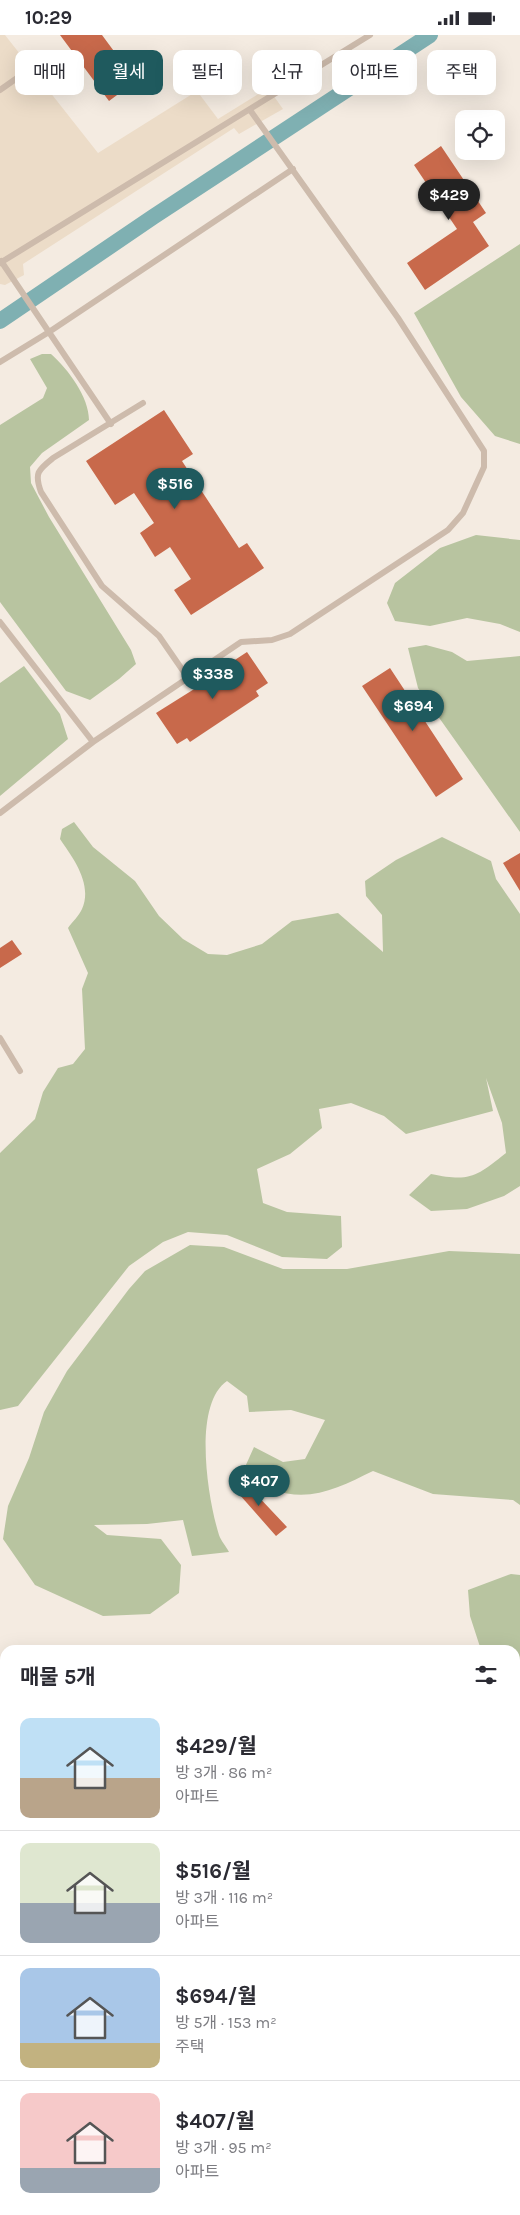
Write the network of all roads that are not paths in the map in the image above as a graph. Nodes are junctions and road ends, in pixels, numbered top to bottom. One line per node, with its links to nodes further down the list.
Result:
1 (370, 35): 4 (lane)
2 (15, 79): 3 (lane)
3 (0, 90)
4 (250, 110): 5 (lane); 6 (lane)
5 (293, 169): 7 (lane); 12 (lane)
6 (1, 262): 7 (lane)
7 (49, 332): 8 (lane); 10 (lane)
8 (0, 362)
9 (143, 403): 10 (lane)
10 (111, 423): 12 (lane)
11 (0, 622): 13 (lane)
12 (188, 678): 13 (lane)
13 (93, 741): 14 (lane)
14 (0, 813)
15 (0, 1038): 16 (lane)
16 (20, 1071)

